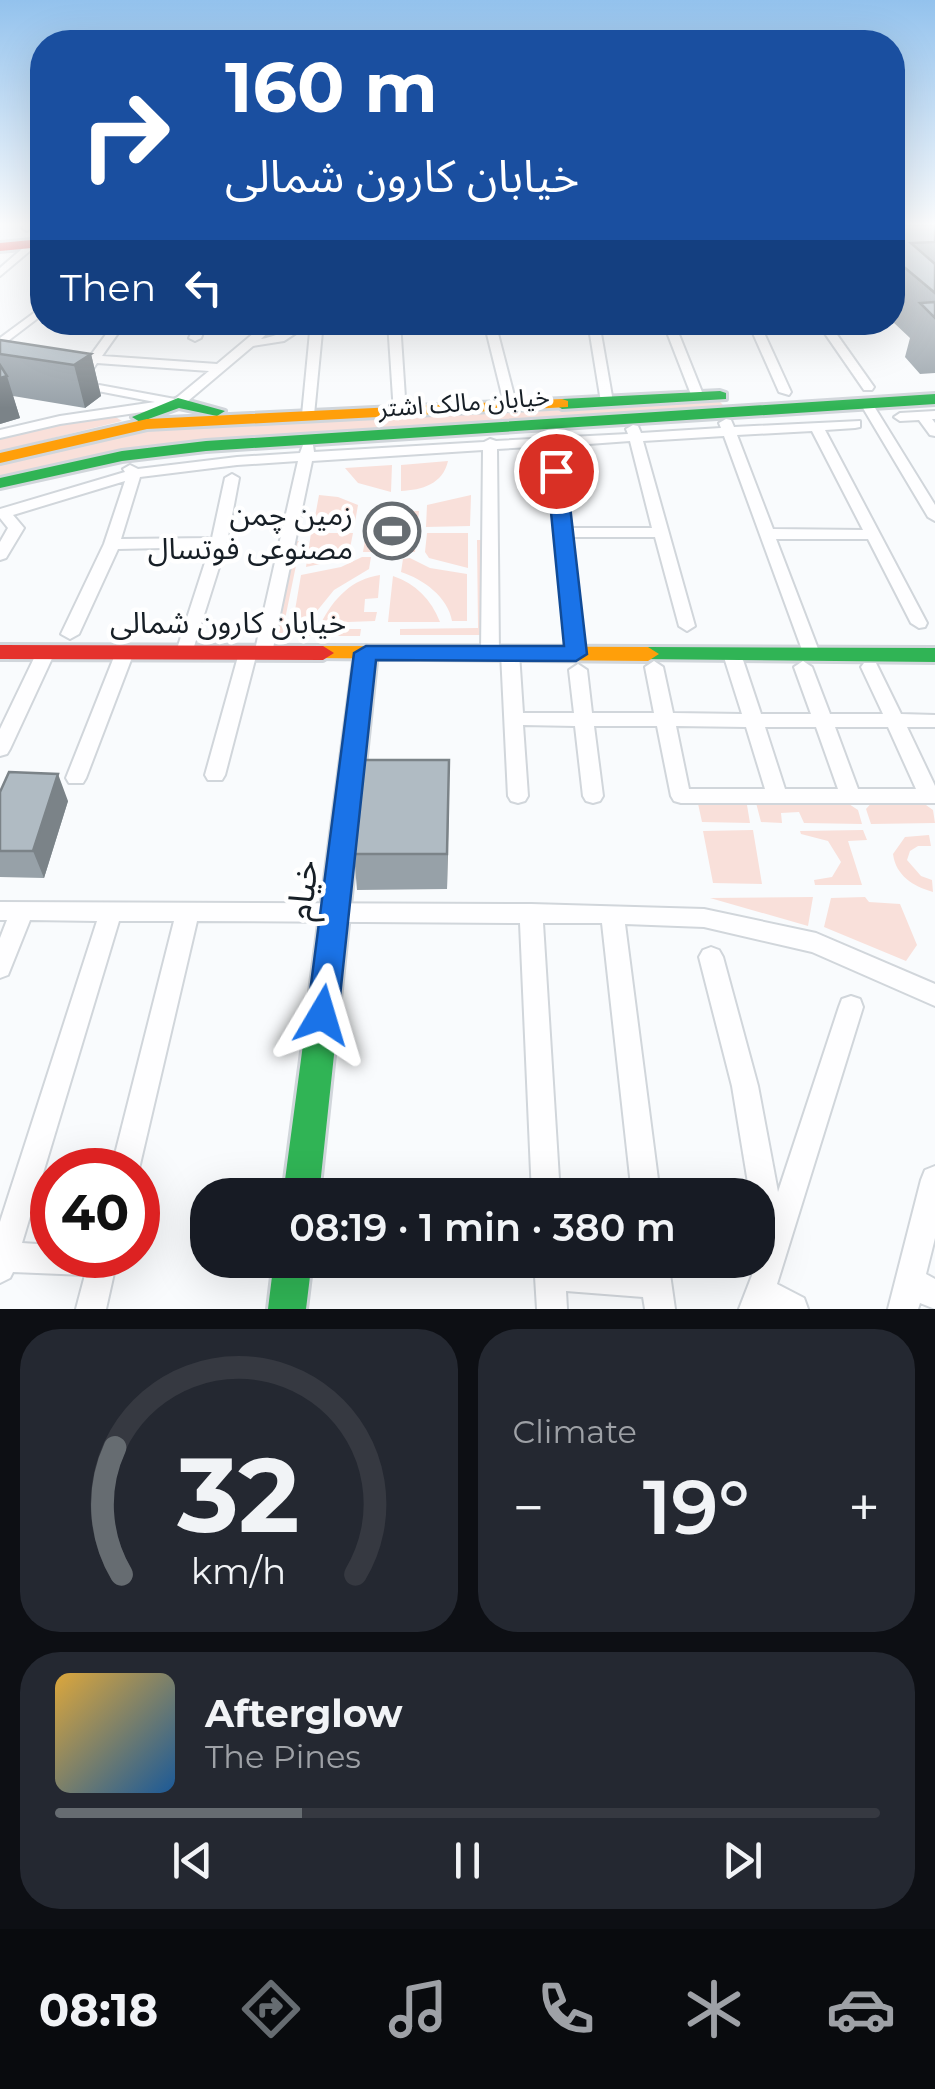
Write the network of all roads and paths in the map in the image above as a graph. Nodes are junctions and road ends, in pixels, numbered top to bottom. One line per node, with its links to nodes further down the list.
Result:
1 (30, 320): 14 (street)
2 (111, 335): 16 (street)
3 (196, 335): 13 (street)
4 (259, 335): 15 (street)
5 (287, 335): 15 (street)
6 (316, 335): 30 (street)
7 (395, 335): 28 (street)
8 (492, 335): 26 (street)
9 (596, 335): 24 (street)
10 (673, 335): 23 (street)
11 (759, 335): 21 (street)
12 (830, 335): 22 (street)
13 (194, 338)
14 (0, 344)
15 (249, 344): 17 (street)
16 (94, 358): 17 (street); 19 (street)
17 (221, 368): 25 (street)
18 (58, 380): 19 (street)
19 (77, 383): 25 (street)
20 (935, 383): 22 (main road, خیابان مالک اشتر)
21 (786, 392): 22 (main road, خیابان مالک اشتر); 29 (main road, خیابان مالک اشتر)
22 (867, 395): 27 (main road, خیابان مالک اشتر); 29 (main road, خیابان مالک اشتر); 47 (street)
23 (698, 397): 24 (main road, خیابان مالک اشتر); 29 (main road, خیابان مالک اشتر)
24 (606, 402): 26 (main road, خیابان مالک اشتر)
25 (178, 403): 32 (main road); 37 (main road); 38 (street)
26 (511, 407): 28 (main road, خیابان مالک اشتر)
27 (931, 409): 31 (street); 36 (street)
28 (400, 413): 30 (main road, خیابان مالک اشتر)
29 (726, 413): 34 (street); 35 (main road, خیابان مالک اشتر); 50 (street)
30 (308, 415): 32 (main road, خیابان مالک اشتر)
31 (900, 417)
32 (251, 418): 37 (main road, خیابان مالک اشتر)
33 (854, 424): 34 (street)
34 (816, 426): 51 (street)
35 (633, 428): 39 (street); 41 (main road, خیابان مالک اشتر); 48 (street)
36 (935, 432)
37 (98, 433): 42 (main road, خیابان مالک اشتر)
38 (0, 434)
39 (554, 440): 40 (street); 49 (street)
40 (490, 443): 41 (street); 64 (street)
41 (307, 450): 43 (main road, خیابان مالک اشتر); 62 (street)
42 (0, 458)
43 (128, 465): 45 (main road, خیابان مالک اشتر); 46 (street); 53 (street)
44 (232, 478): 52 (street)
45 (0, 483)
46 (2, 513): 54 (street)
47 (935, 517)
48 (661, 532): 49 (street); 56 (street)
49 (562, 533): 68 (street)
50 (766, 534): 51 (street); 67 (street)
51 (875, 536): 55 (street)
52 (219, 542): 53 (street); 61 (street)
53 (112, 544): 57 (street)
54 (0, 555)
55 (919, 623)
56 (688, 626)
57 (70, 634)
58 (0, 652): 59 (main road, خیابان کارون شمالی)
59 (46, 652): 60 (main road, خیابان کارون شمالی); 78 (street)
60 (126, 652): 61 (main road, خیابان کارون شمالی); 80 (street)
61 (186, 652): 62 (main road, خیابان کارون شمالی)
62 (255, 652): 63 (main road, خیابان کارون شمالی); 79 (street)
63 (366, 653): 64 (main road, خیابان کارون شمالی); 88 (main road, خیام)
64 (500, 654): 68 (main road, خیابان کارون شمالی); 71 (street)
65 (732, 654): 67 (main road, خیابان کارون شمالی); 68 (main road, خیابان کارون شمالی); 74 (street)
66 (935, 655): 67 (main road, خیابان کارون شمالی)
67 (807, 661): 75 (street)
68 (577, 662): 72 (street)
69 (870, 666): 76 (street)
70 (654, 668): 73 (street)
71 (514, 719): 72 (street); 81 (street)
72 (584, 720): 73 (street); 82 (street)
73 (665, 720): 74 (street); 83 (street)
74 (752, 720): 75 (street); 83 (street)
75 (822, 720): 76 (street); 84 (street)
76 (895, 721): 77 (street); 84 (street)
77 (935, 721)
78 (0, 750)
79 (215, 775)
80 (76, 778)
81 (518, 796)
82 (592, 796)
83 (778, 796): 84 (street)
84 (851, 797)
85 (11, 911): 86 (street); 92 (street)
86 (110, 911): 87 (street); 103 (street)
87 (188, 912): 88 (street); 95 (street)
88 (334, 912): 89 (street); 96 (main road, خیام)
89 (531, 913): 90 (street); 97 (street)
90 (612, 914): 93 (street); 98 (street)
91 (710, 957): 99 (street)
92 (0, 968)
93 (935, 994)
94 (852, 1007): 101 (street)
95 (130, 1148)
96 (303, 1178)
97 (545, 1178)
98 (644, 1178)
99 (762, 1178)
100 (935, 1180): 109 (street)
101 (775, 1244)
102 (30, 1260): 103 (street)
103 (1, 1261)
104 (99, 1278): 111 (street)
105 (291, 1278): 112 (main road)
106 (550, 1278): 113 (street)
107 (616, 1278): 108 (street)
108 (656, 1284)
109 (916, 1295)
110 (757, 1300): 114 (street)
111 (91, 1309)
112 (288, 1309)
113 (552, 1309)
114 (793, 1309)

